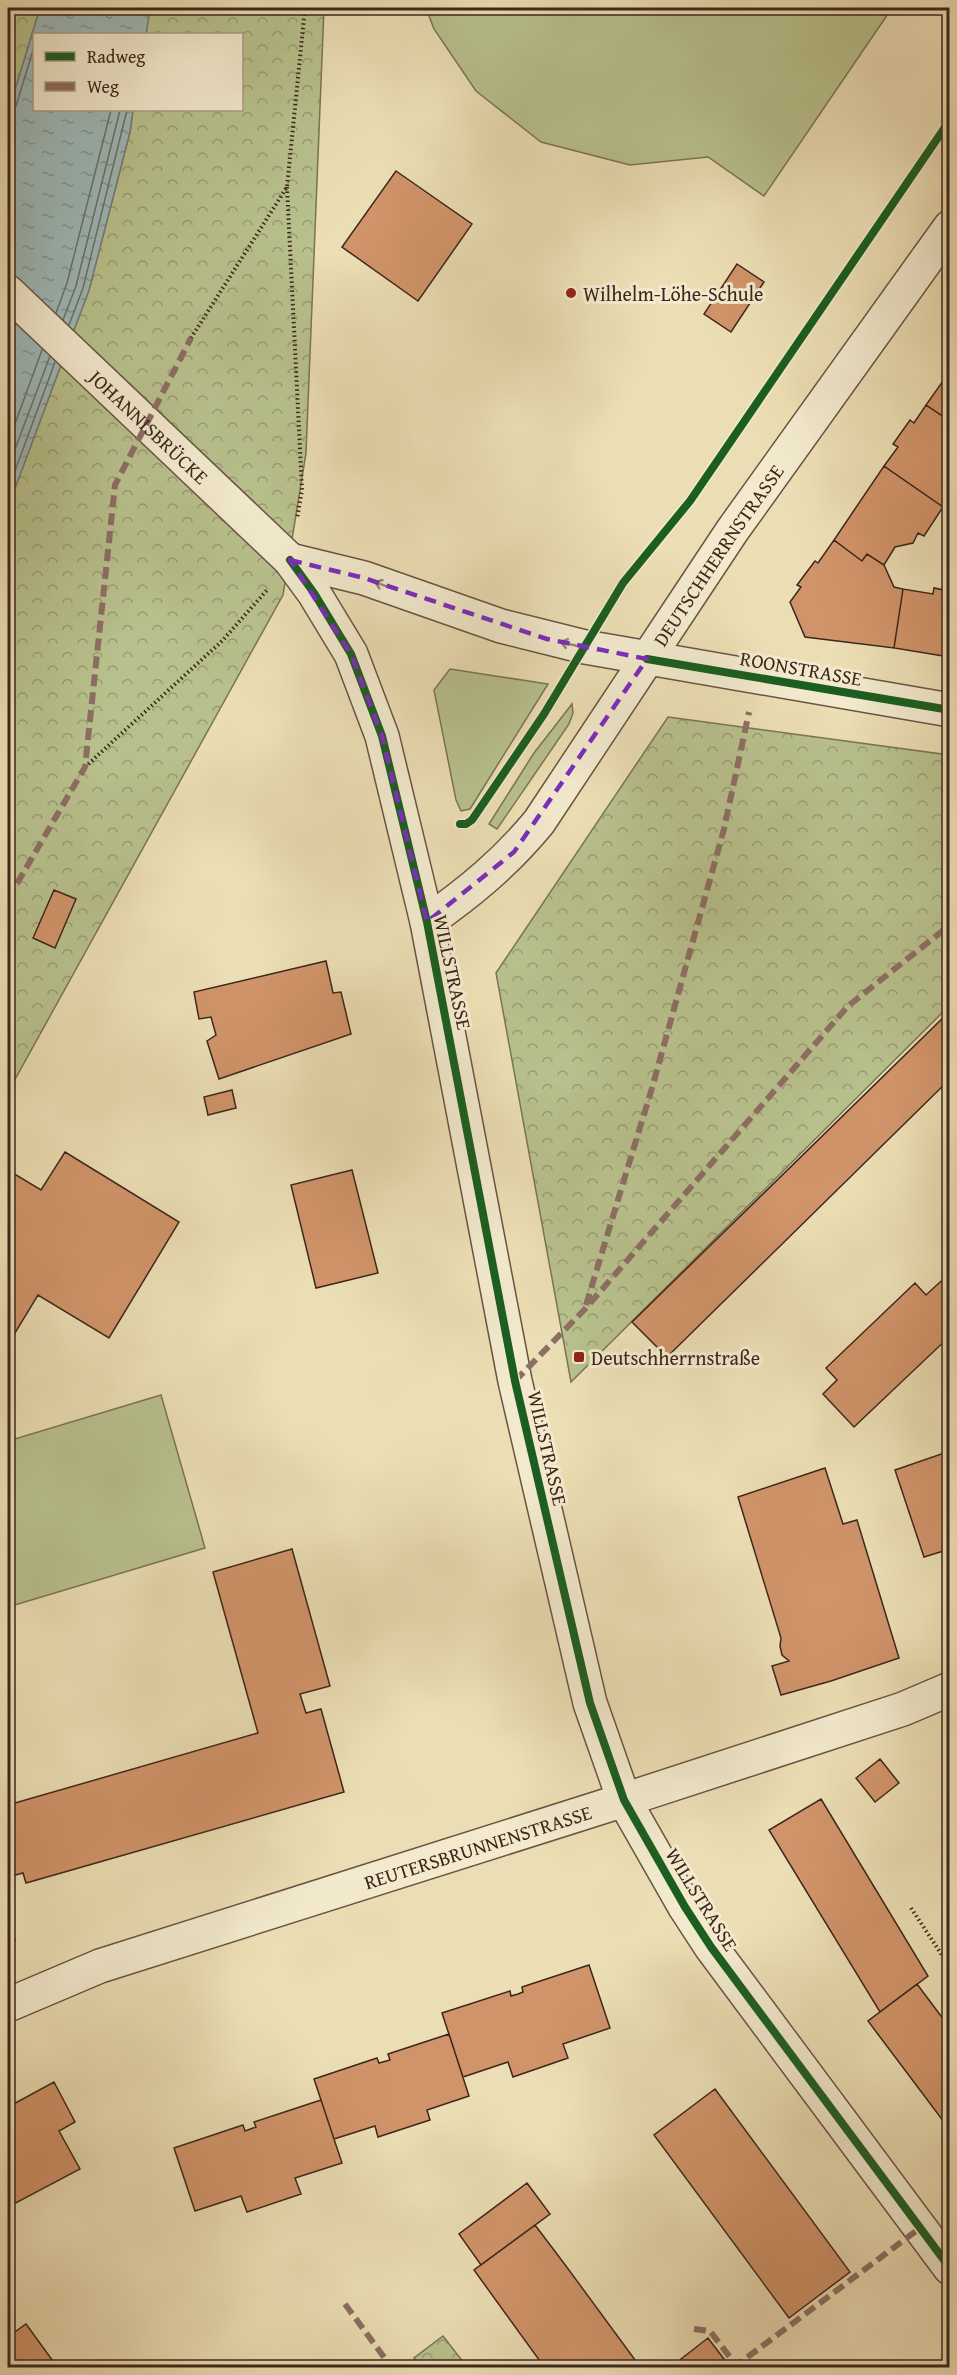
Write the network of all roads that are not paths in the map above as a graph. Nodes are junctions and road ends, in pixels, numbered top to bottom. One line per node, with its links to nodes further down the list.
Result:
1 (950, 227): 4 (street, DEUTSCHHERRNSTRASSE)
2 (8, 292): 3 (street, JOHANNISBRÜCKE)
3 (290, 560): 4 (street, ROONSTRASSE, one-way to 3); 6 (street, WILLSTRASSE)
4 (647, 659): 5 (street, ROONSTRASSE); 6 (street, DEUTSCHHERRNSTRASSE)
5 (950, 710)
6 (427, 922): 8 (street, WILLSTRASSE)
7 (950, 1689): 8 (street, REUTERSBRUNNENSTRASSE)
8 (624, 1800): 9 (street, REUTERSBRUNNENSTRASSE); 10 (street, WILLSTRASSE)
9 (8, 2005)
10 (950, 2268)

